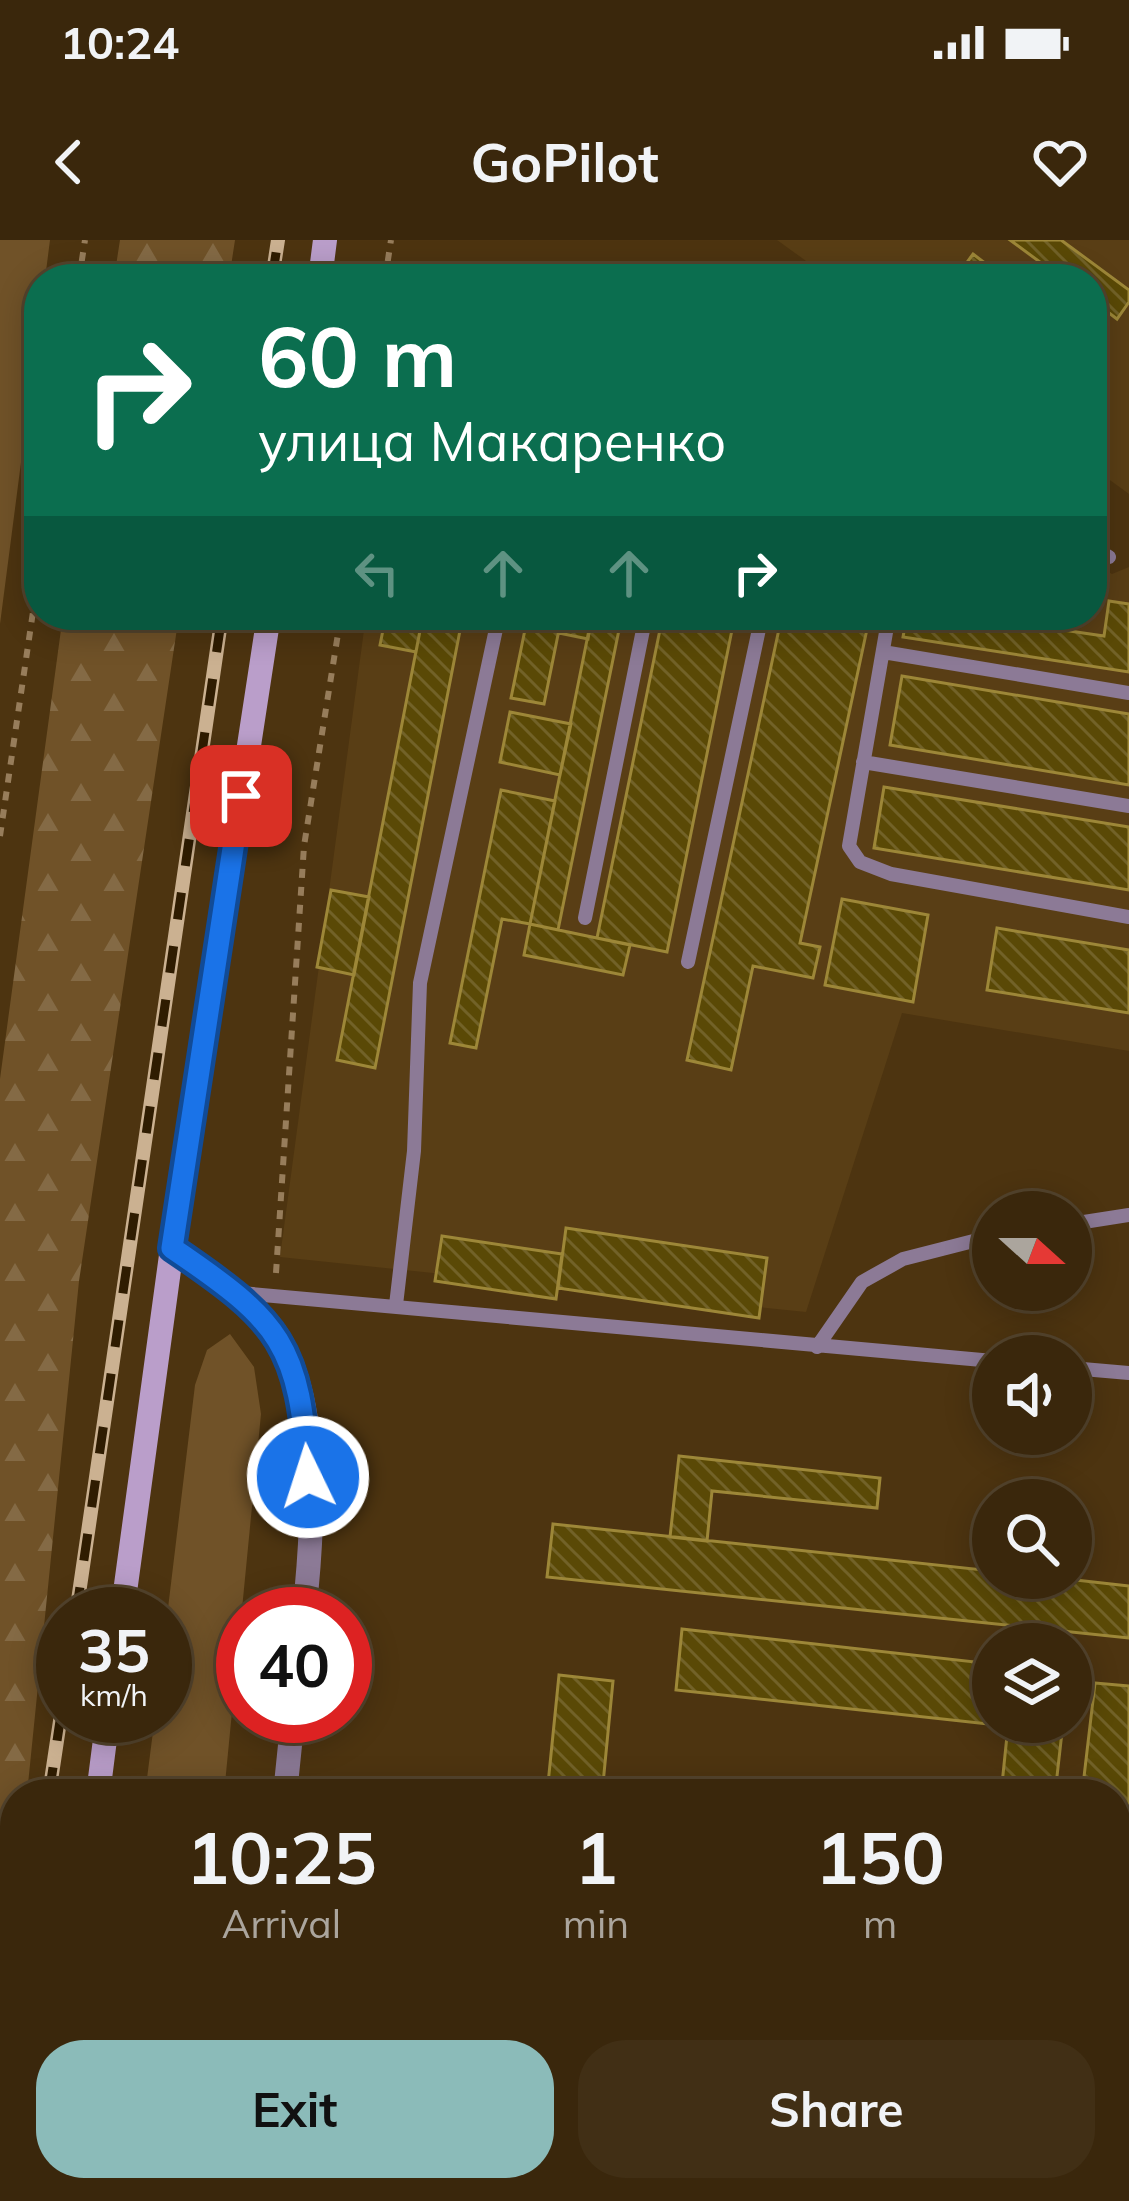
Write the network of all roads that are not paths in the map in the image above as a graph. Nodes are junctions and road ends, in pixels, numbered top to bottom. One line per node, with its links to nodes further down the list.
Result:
1 (266, 630): 16 (main road)
2 (496, 630): 18 (lane)
3 (643, 630): 11 (lane)
4 (759, 630): 12 (lane)
5 (887, 630): 6 (lane)
6 (883, 652): 7 (lane); 8 (lane)
7 (1129, 693)
8 (863, 762): 9 (lane); 10 (lane)
9 (1129, 806)
10 (1129, 916)
11 (585, 918)
12 (688, 962)
13 (1129, 1215): 14 (lane)
14 (1092, 1221)
15 (972, 1241): 19 (lane)
16 (172, 1248): 17 (street); 23 (main road)
17 (236, 1293): 18 (lane); 24 (street)
18 (396, 1305): 19 (lane)
19 (817, 1347): 20 (lane)
20 (972, 1359)
21 (1092, 1370): 22 (lane)
22 (1129, 1373)
23 (126, 1587)
24 (306, 1587)
25 (105, 1743): 27 (main road)
26 (290, 1743): 28 (street)
27 (100, 1779)
28 (287, 1779)

